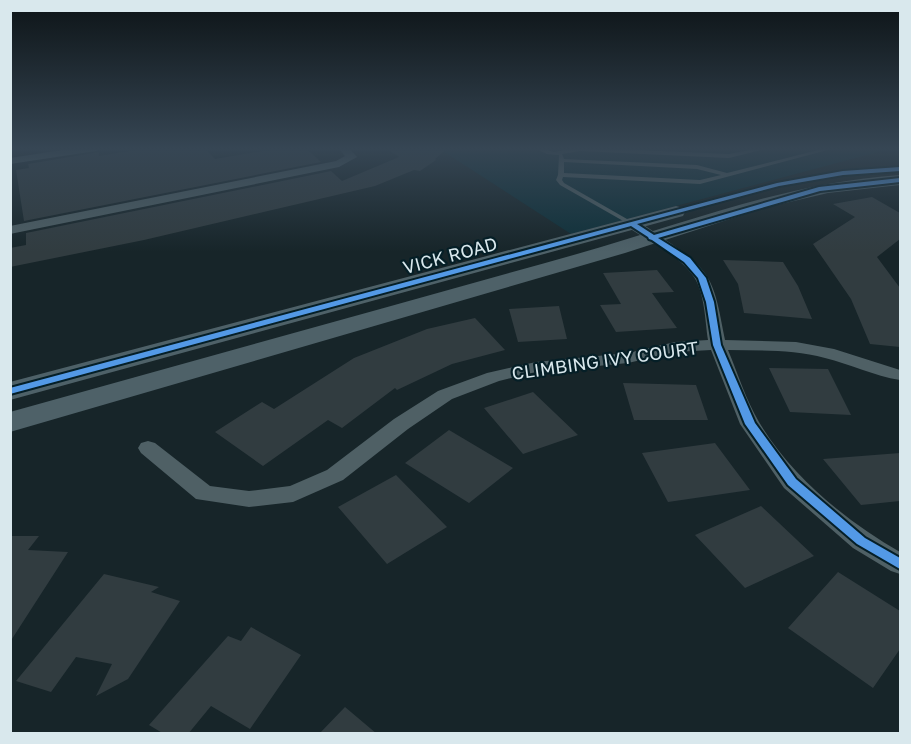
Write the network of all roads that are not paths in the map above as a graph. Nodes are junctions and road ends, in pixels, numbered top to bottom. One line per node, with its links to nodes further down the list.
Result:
1 (246, 183): 5 (street)
2 (561, 183): 6 (lane)
3 (791, 183): 6 (street, VICK ROAD)
4 (861, 183): 6 (street, VICK ROAD)
5 (10, 230)
6 (642, 231): 7 (street); 9 (street, VICK ROAD); 10 (street, VICK ROAD)
7 (717, 345): 8 (street, CLIMBING IVY COURT); 11 (street, CLIMBING IVY COURT); 12 (street)
8 (900, 375)
9 (10, 391)
10 (10, 422)
11 (148, 448)
12 (900, 564)

